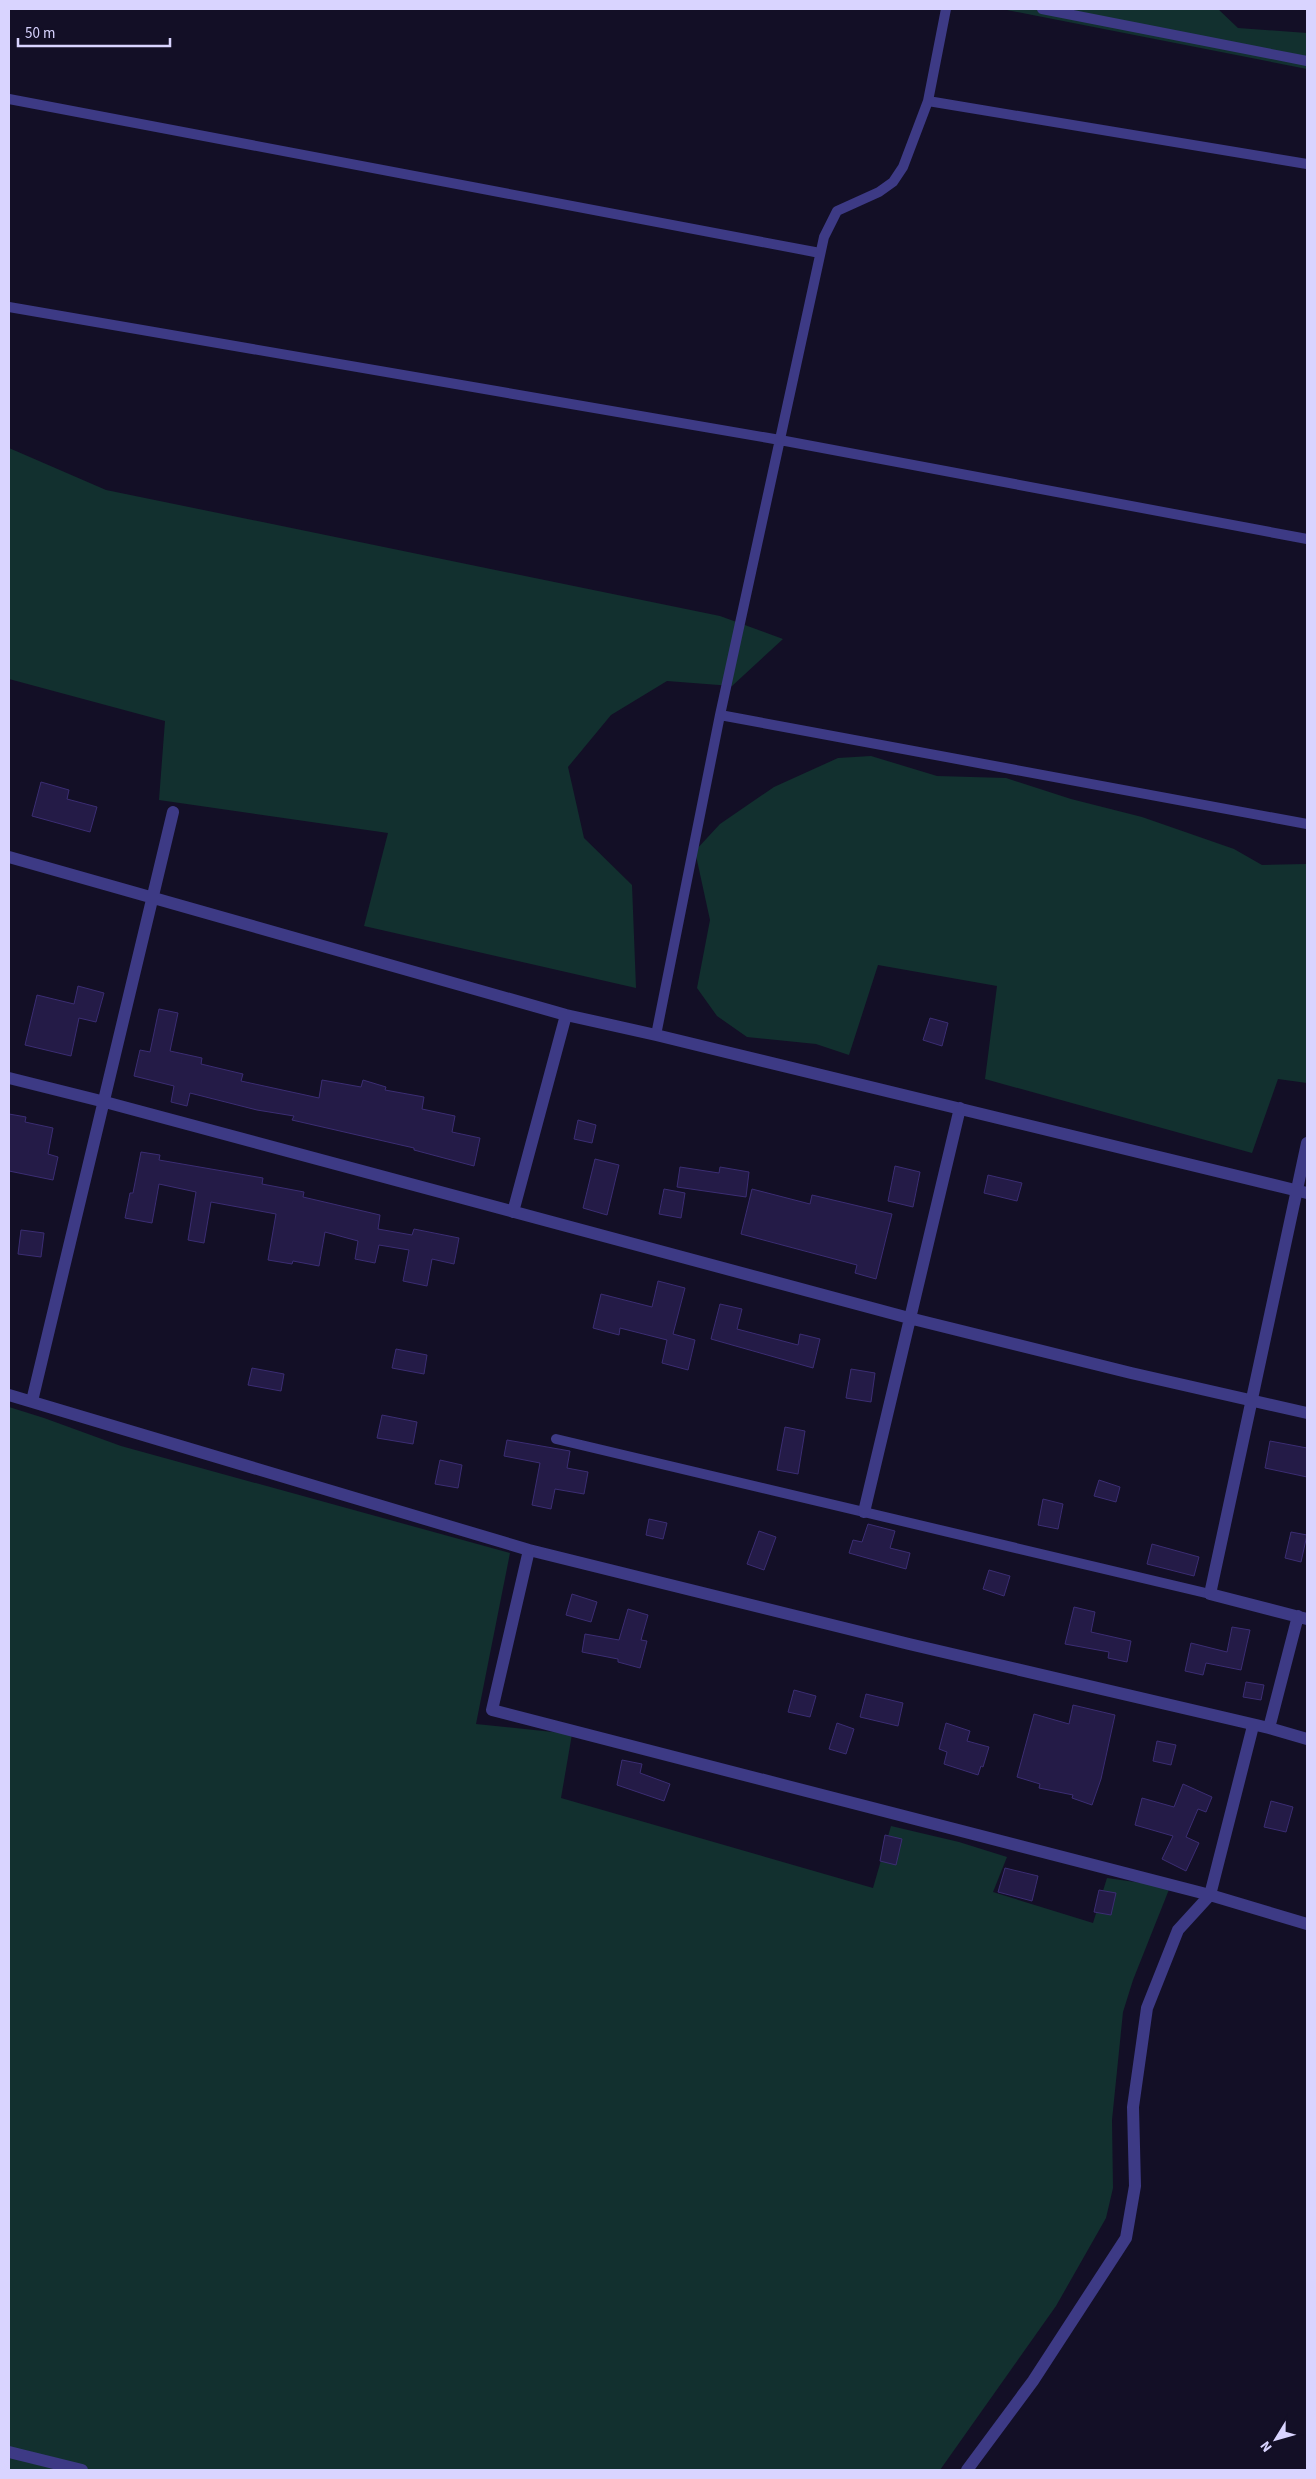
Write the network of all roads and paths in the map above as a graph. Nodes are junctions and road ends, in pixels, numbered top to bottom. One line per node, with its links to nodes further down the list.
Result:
1 (946, 9): 5 (lane)
2 (1042, 9): 3 (lane)
3 (1307, 61)
4 (9, 99): 7 (lane)
5 (928, 101): 6 (lane); 7 (lane)
6 (1307, 164)
7 (820, 253): 9 (lane)
8 (9, 307): 9 (lane)
9 (780, 440): 10 (lane); 11 (lane)
10 (1307, 539)
11 (720, 715): 13 (lane); 17 (lane)
12 (173, 812): 15 (street)
13 (1307, 824)
14 (9, 857): 15 (street)
15 (153, 896): 16 (street); 19 (street)
16 (566, 1015): 17 (street); 23 (street)
17 (656, 1035): 20 (street)
18 (9, 1078): 19 (street)
19 (105, 1102): 23 (street); 27 (street)
20 (960, 1108): 22 (street); 24 (street)
21 (1307, 1143): 22 (street)
22 (1302, 1192): 26 (street)
23 (513, 1212): 24 (street)
24 (909, 1318): 26 (street); 30 (street)
25 (9, 1395): 27 (street)
26 (1252, 1400): 28 (street); 32 (street)
27 (32, 1401): 31 (street)
28 (1307, 1412)
29 (556, 1439): 30 (lane)
30 (864, 1512): 32 (lane)
31 (529, 1550): 34 (street); 37 (street)
32 (1210, 1594): 33 (street)
33 (1302, 1617): 35 (street)
34 (1253, 1726): 35 (street); 37 (street)
35 (1269, 1728): 36 (street)
36 (1307, 1739)
37 (1210, 1895): 38 (street); 41 (street)
38 (1307, 1924)
39 (9, 2452): 40 (street)
40 (82, 2470)
41 (967, 2470)

